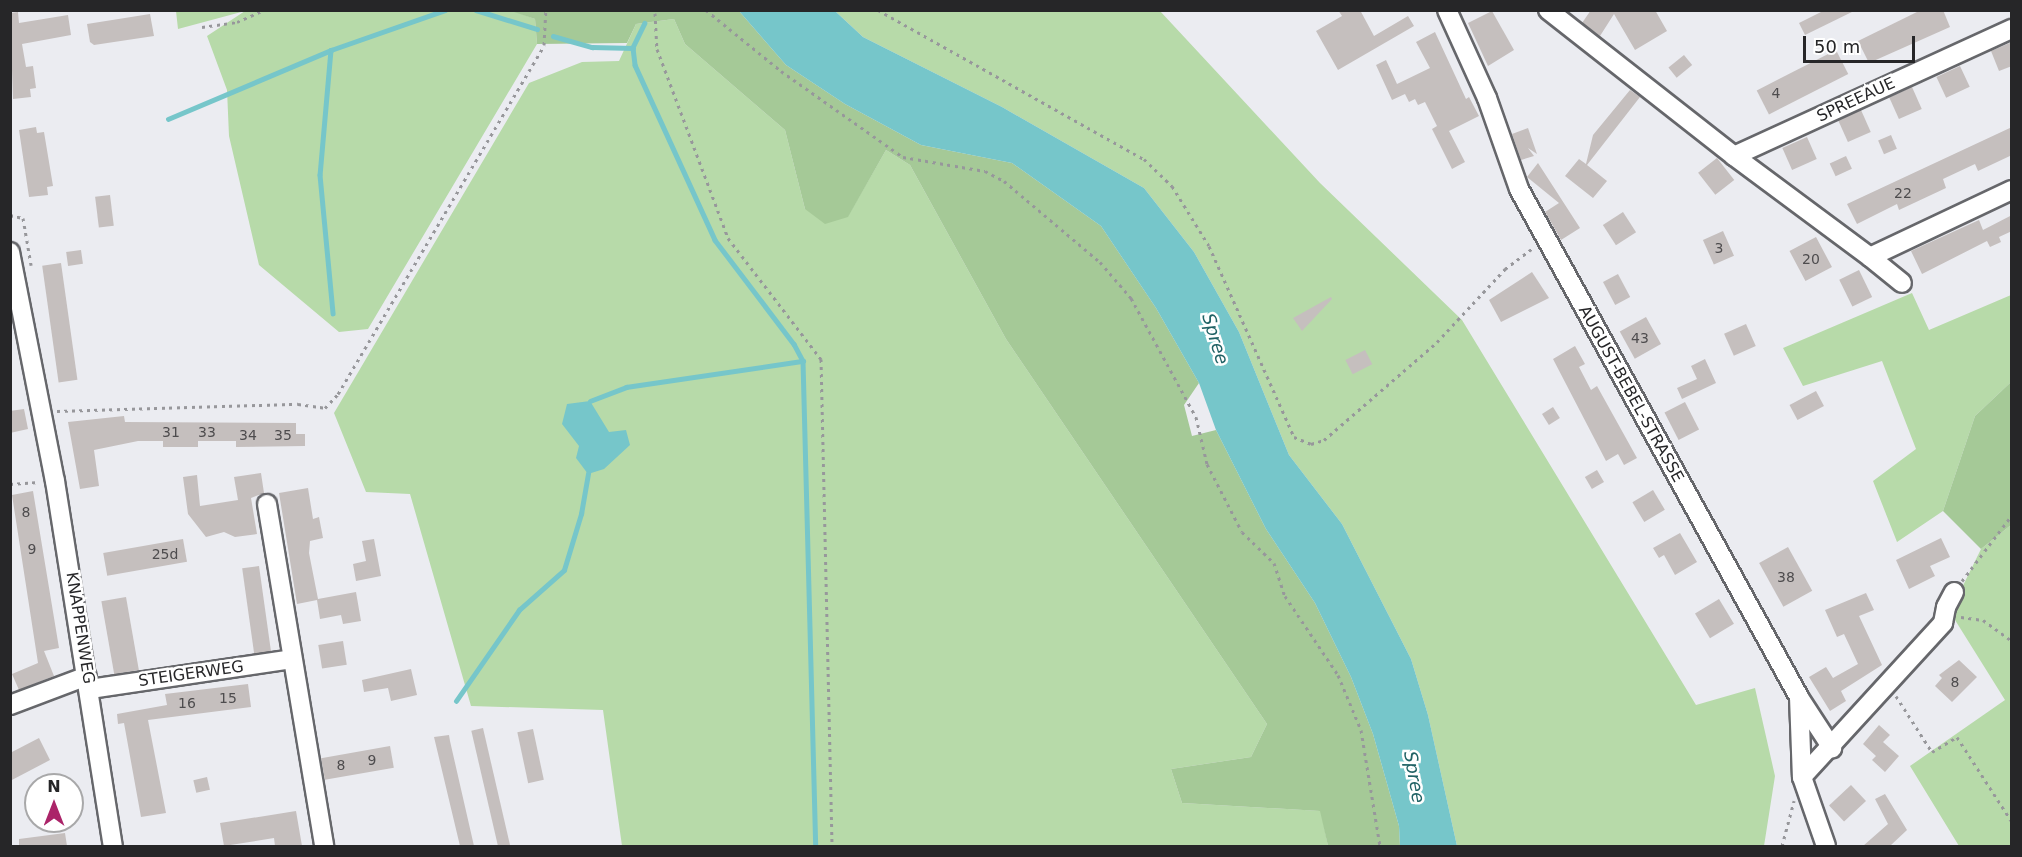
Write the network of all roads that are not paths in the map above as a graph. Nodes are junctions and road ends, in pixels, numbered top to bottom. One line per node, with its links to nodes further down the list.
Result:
1 (1548, 10): 4 (street)
2 (1452, 12): 13 (street, AUGUST-BEBEL-STRASSE)
3 (2012, 29): 4 (street, SPREEAUE)
4 (1734, 156): 7 (street)
5 (2012, 190): 7 (street)
6 (10, 252): 12 (street, KNAPPENWEG)
7 (1870, 257): 8 (street)
8 (1902, 283)
9 (267, 504): 11 (street)
10 (1954, 592): 15 (street)
11 (292, 659): 12 (street, STEIGERWEG); 18 (street)
12 (88, 682): 14 (street, STEIGERWEG); 17 (street, KNAPPENWEG)
13 (1799, 697): 15 (street); 16 (street, AUGUST-BEBEL-STRASSE)
14 (10, 705)
15 (1833, 748): 16 (street)
16 (1803, 777): 19 (street, AUGUST-BEBEL-STRASSE)
17 (113, 846)
18 (324, 846)
19 (1826, 846)

